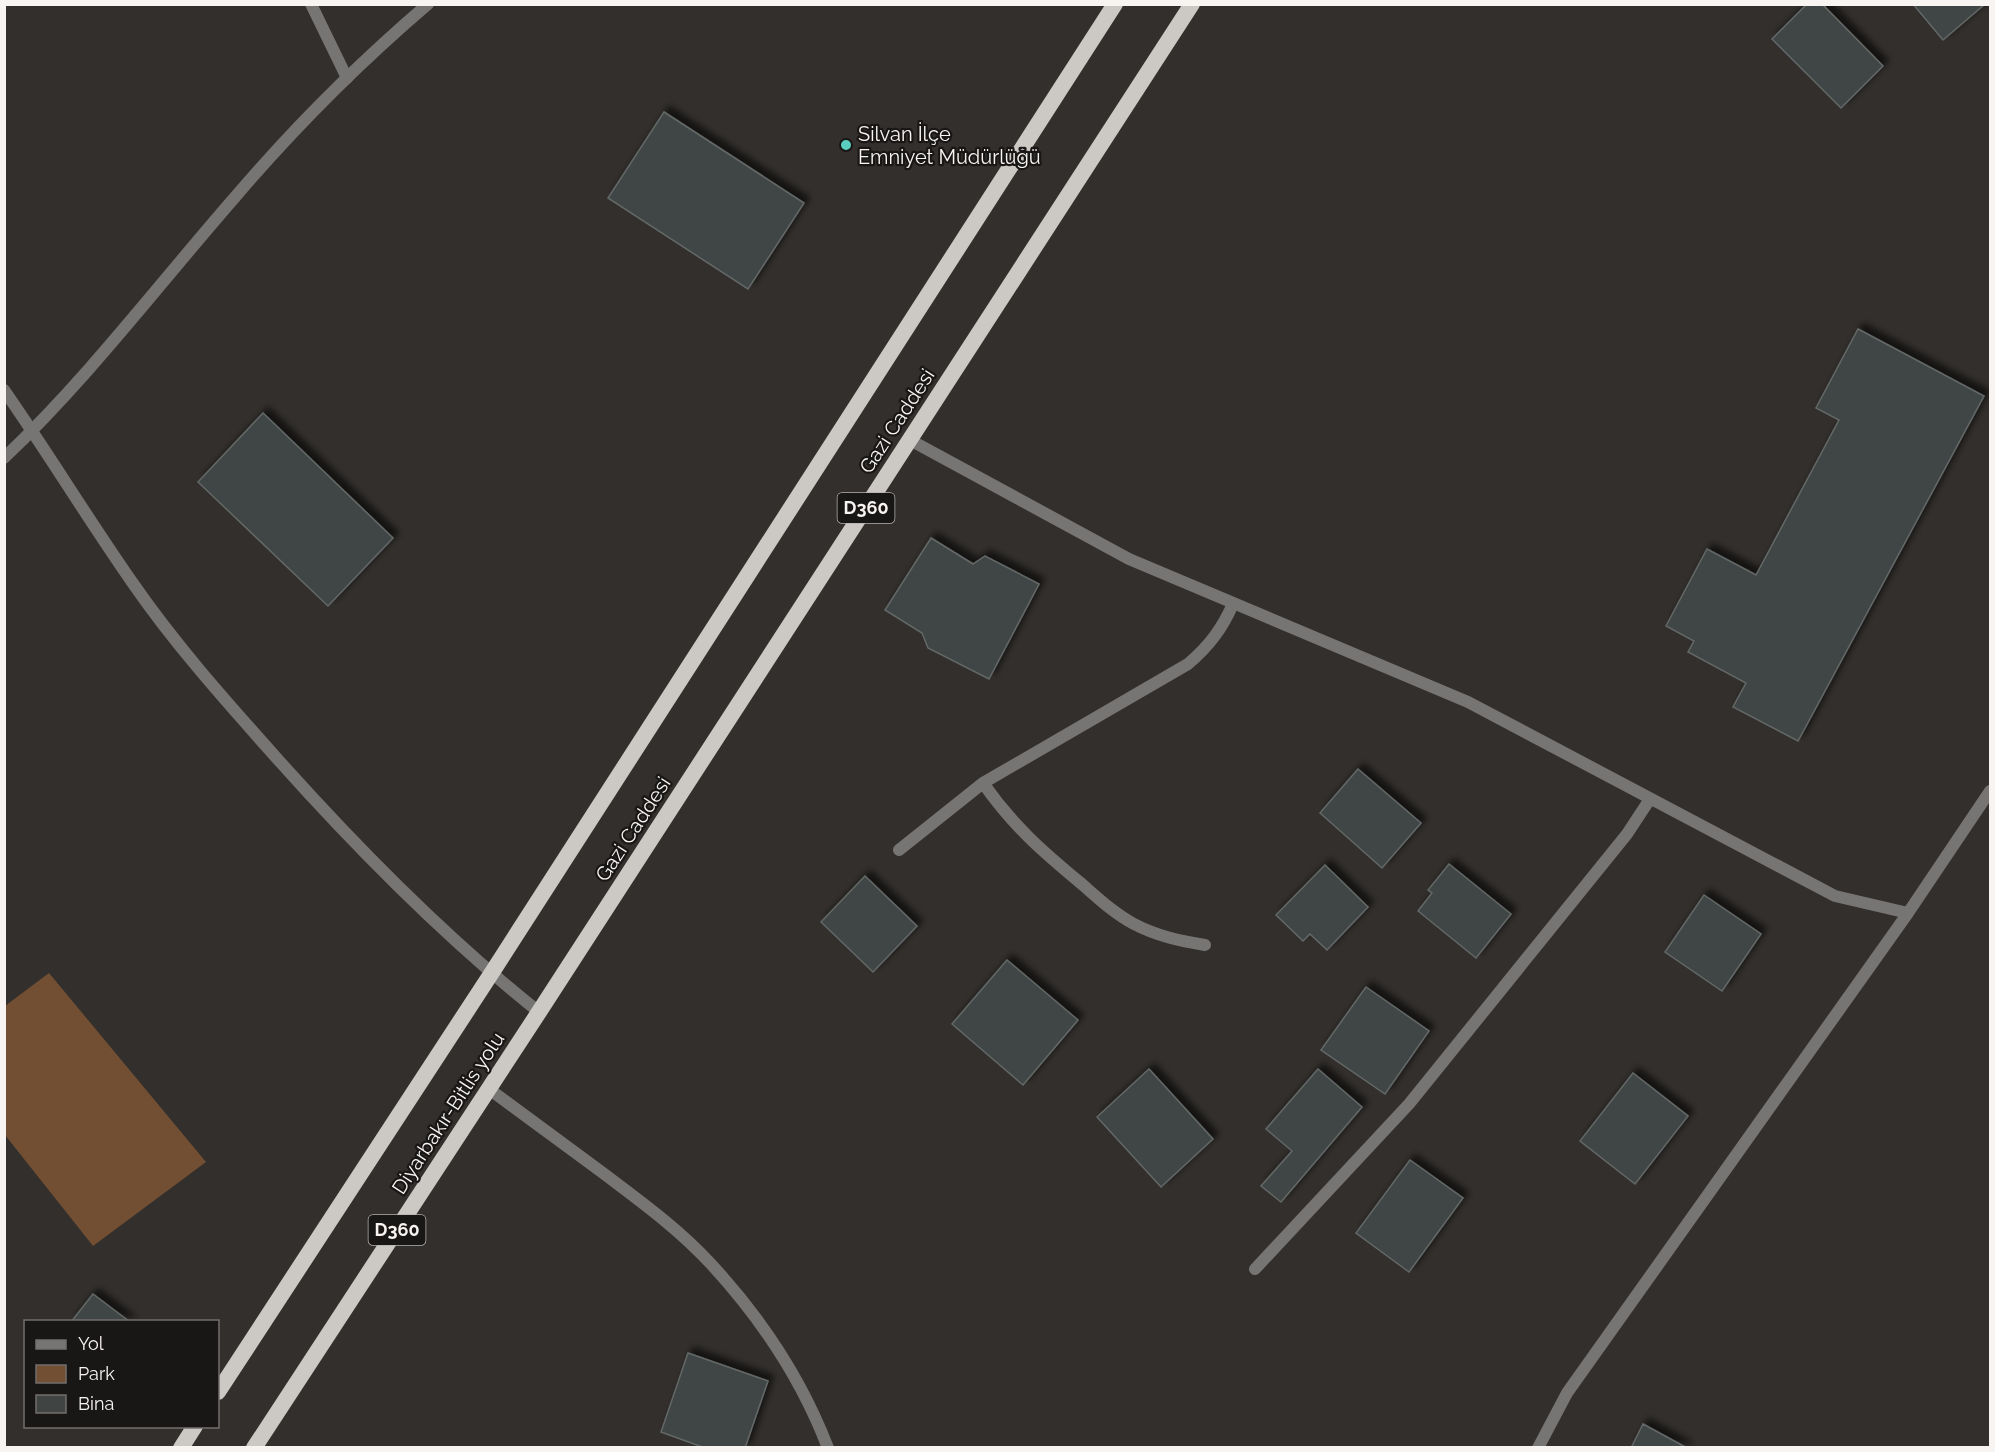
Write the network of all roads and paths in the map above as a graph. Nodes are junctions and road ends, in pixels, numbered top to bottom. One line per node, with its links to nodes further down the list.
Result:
1 (310, 4): 5 (street)
2 (428, 4): 5 (street)
3 (1115, 4): 17 (highway, Gazi Caddesi)
4 (1192, 4): 8 (highway, Gazi Caddesi / D360)
5 (347, 78): 7 (street)
6 (4, 390): 7 (street)
7 (32, 429): 9 (street); 17 (street)
8 (910, 440): 10 (street); 18 (highway, Gazi Caddesi / D360)
9 (4, 458)
10 (1233, 604): 11 (street); 13 (street)
11 (983, 783): 14 (street); 16 (street)
12 (1990, 792): 15 (street)
13 (1650, 799): 15 (street); 20 (street)
14 (898, 850)
15 (1908, 913): 26 (street)
16 (1205, 945)
17 (491, 974): 18 (street); 21 (highway, Diyarbakır-Bitlis yolu)
18 (539, 1012): 19 (highway, Diyarbakır-Bitlis yolu / D360)
19 (489, 1089): 24 (highway, Diyarbakır-Bitlis yolu / D360); 25 (street)
20 (1255, 1269)
21 (219, 1390)
22 (194, 1428): 23 (highway)
23 (181, 1448)
24 (254, 1448)
25 (828, 1448)
26 (1538, 1448)

